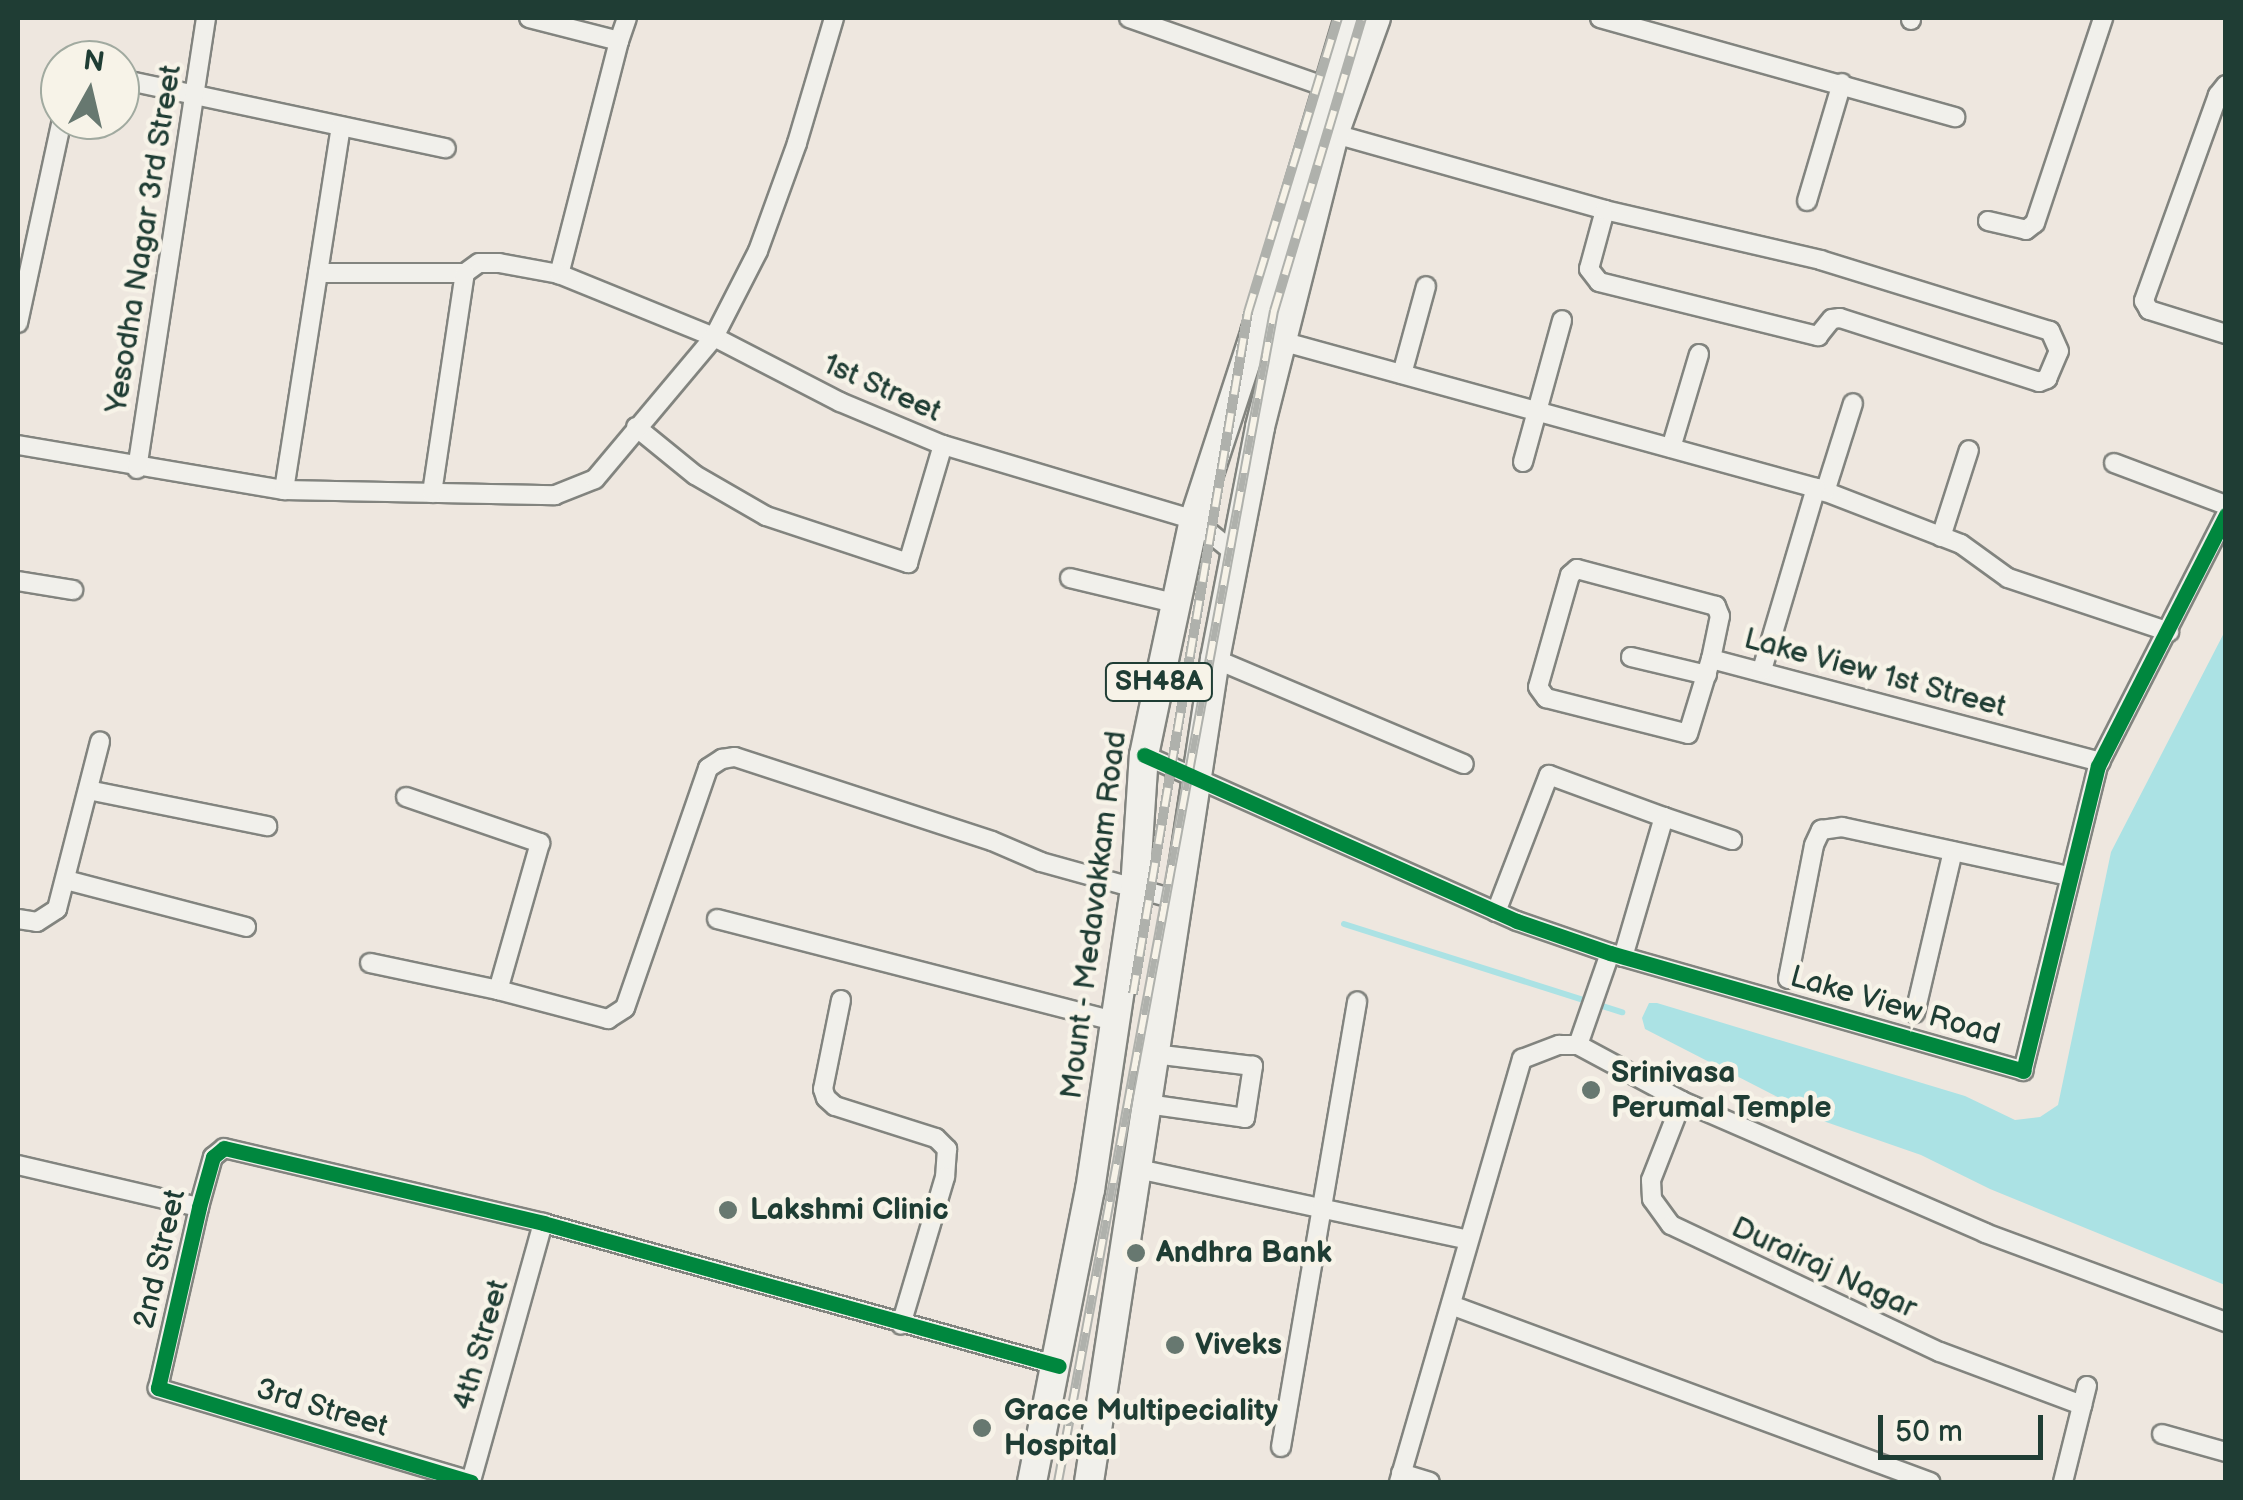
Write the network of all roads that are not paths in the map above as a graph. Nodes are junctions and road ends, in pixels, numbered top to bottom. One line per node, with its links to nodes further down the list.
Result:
1 (206, 18): 15 (street, Yesodha Nagar 3rd Street)
2 (529, 18): 10 (street)
3 (628, 18): 10 (street)
4 (834, 18): 31 (street)
5 (1128, 18): 14 (street)
6 (1349, 18): 14 (main road, Mount - Medavakkam Road / SH48A)
7 (1376, 18): 18 (main road, Mount - Medavakkam Road / SH48A)
8 (1600, 18): 11 (street)
9 (2103, 18): 23 (street)
10 (619, 41): 26 (street)
11 (1842, 82): 16 (street); 21 (street)
12 (140, 84): 15 (street)
13 (2226, 85): 30 (street)
14 (1330, 88): 18 (main road, Mount - Medavakkam Road / SH48A)
15 (192, 97): 17 (street); 44 (street, Yesodha Nagar 3rd Street)
16 (1954, 117)
17 (341, 126): 20 (street); 24 (street)
18 (1326, 132): 22 (street); 32 (main road, Mount - Medavakkam Road / SH48A); 50 (main road, Mount - Medavakkam Road / SH48A)
19 (58, 140): 29 (street)
20 (446, 148)
21 (1807, 201)
22 (1605, 210): 22 (street)
23 (1988, 220)
24 (318, 273): 25 (street, 1st Street); 45 (street)
25 (465, 273): 26 (street, 1st Street); 47 (street)
26 (559, 274): 31 (street, 1st Street)
27 (1426, 286): 34 (street)
28 (1562, 320): 36 (street)
29 (18, 323)
30 (2226, 334)
31 (714, 337): 37 (street); 39 (street, 1st Street)
32 (1281, 340): 34 (street); 52 (main road, Mount - Medavakkam Road / SH48A)
33 (1699, 354): 40 (street)
34 (1402, 374): 36 (street)
35 (1853, 403): 46 (street)
36 (1537, 411): 40 (street); 42 (street)
37 (636, 427): 39 (street); 47 (street)
38 (18, 445): 44 (street)
39 (943, 446): 50 (street, 1st Street)
40 (1671, 448): 46 (street)
41 (1969, 450): 51 (street)
42 (1523, 462)
43 (2114, 464): 48 (street)
44 (137, 469): 45 (street)
45 (284, 490): 47 (street)
46 (1820, 490): 51 (street); 61 (street)
47 (432, 493)
48 (2226, 505)
49 (2226, 515): 57 (street, Lake View Road)
50 (1194, 520): 52 (street); 56 (main road, Mount - Medavakkam Road / SH48A)
51 (1940, 536): 57 (street)
52 (1236, 554): 59 (main road, Mount - Medavakkam Road / SH48A)
53 (1070, 578): 56 (street)
54 (18, 581): 55 (street)
55 (72, 590)
56 (1178, 604): 63 (main road, Mount - Medavakkam Road / SH48A)
57 (2168, 632): 64 (street, Lake View Road)
58 (1631, 657): 60 (street)
59 (1216, 659): 65 (street); 66 (main road, Mount - Medavakkam Road / SH48A)
60 (1709, 667): 60 (street, Lake View 1st Street); 61 (street, Lake View 1st Street)
61 (1762, 670): 64 (street, Lake View 1st Street)
62 (100, 741): 67 (street)
63 (1144, 755): 66 (street, Lake View Road); 75 (main road, Mount - Medavakkam Road / SH48A)
64 (2101, 762): 73 (street, Lake View Road)
65 (1464, 764)
66 (1199, 776): 76 (main road, Mount - Medavakkam Road / SH48A); 77 (street, Lake View Road)
67 (88, 790): 70 (street); 74 (street)
68 (406, 797): 84 (street)
69 (1664, 817): 71 (street); 77 (street); 81 (street)
70 (267, 826)
71 (1732, 840)
72 (1954, 851): 73 (street); 83 (street); 87 (street)
73 (2068, 876): 81 (street, Lake View Road)
74 (66, 880): 78 (street); 80 (street)
75 (1135, 889): 76 (street); 84 (street); 88 (main road, Mount - Medavakkam Road / SH48A)
76 (1178, 900): 90 (main road, Mount - Medavakkam Road / SH48A)
77 (1496, 912): 81 (street, Lake View Road)
78 (18, 919)
79 (718, 919): 88 (street)
80 (246, 927)
81 (1613, 960): 89 (street)
82 (370, 962): 84 (street)
83 (1788, 979)
84 (498, 990)
85 (841, 1000): 101 (street)
86 (1357, 1001): 96 (street)
87 (1915, 1013)
88 (1114, 1021): 102 (main road, Mount - Medavakkam Road / SH48A)
89 (1582, 1038): 91 (street); 98 (street)
90 (1154, 1054): 92 (main road, Mount - Medavakkam Road / SH48A); 92 (street)
91 (1682, 1101): 100 (street); 105 (street, Durairaj Nagar)
92 (1147, 1104): 94 (main road, Mount - Medavakkam Road / SH48A)
93 (18, 1165): 95 (street)
94 (1138, 1169): 96 (street); 112 (main road, Mount - Medavakkam Road / SH48A)
95 (199, 1207): 97 (street, 2nd Street); 104 (street, 2nd Street)
96 (1319, 1210): 98 (street); 107 (street)
97 (544, 1224): 101 (street); 110 (street, 4th Street)
98 (1468, 1240): 99 (street)
99 (1452, 1305): 109 (street); 114 (street)
100 (2226, 1322)
101 (901, 1325): 102 (street)
102 (1058, 1366): 111 (main road, Mount - Medavakkam Road / SH48A)
103 (2087, 1386): 105 (street)
104 (158, 1388): 110 (street, 3rd Street)
105 (2082, 1405): 115 (street)
106 (2162, 1434): 108 (street)
107 (1281, 1446)
108 (2226, 1452)
109 (1400, 1478): 113 (street)
110 (471, 1482)
111 (1032, 1482)
112 (1089, 1482)
113 (1430, 1482)
114 (1930, 1482)
115 (2064, 1482)

